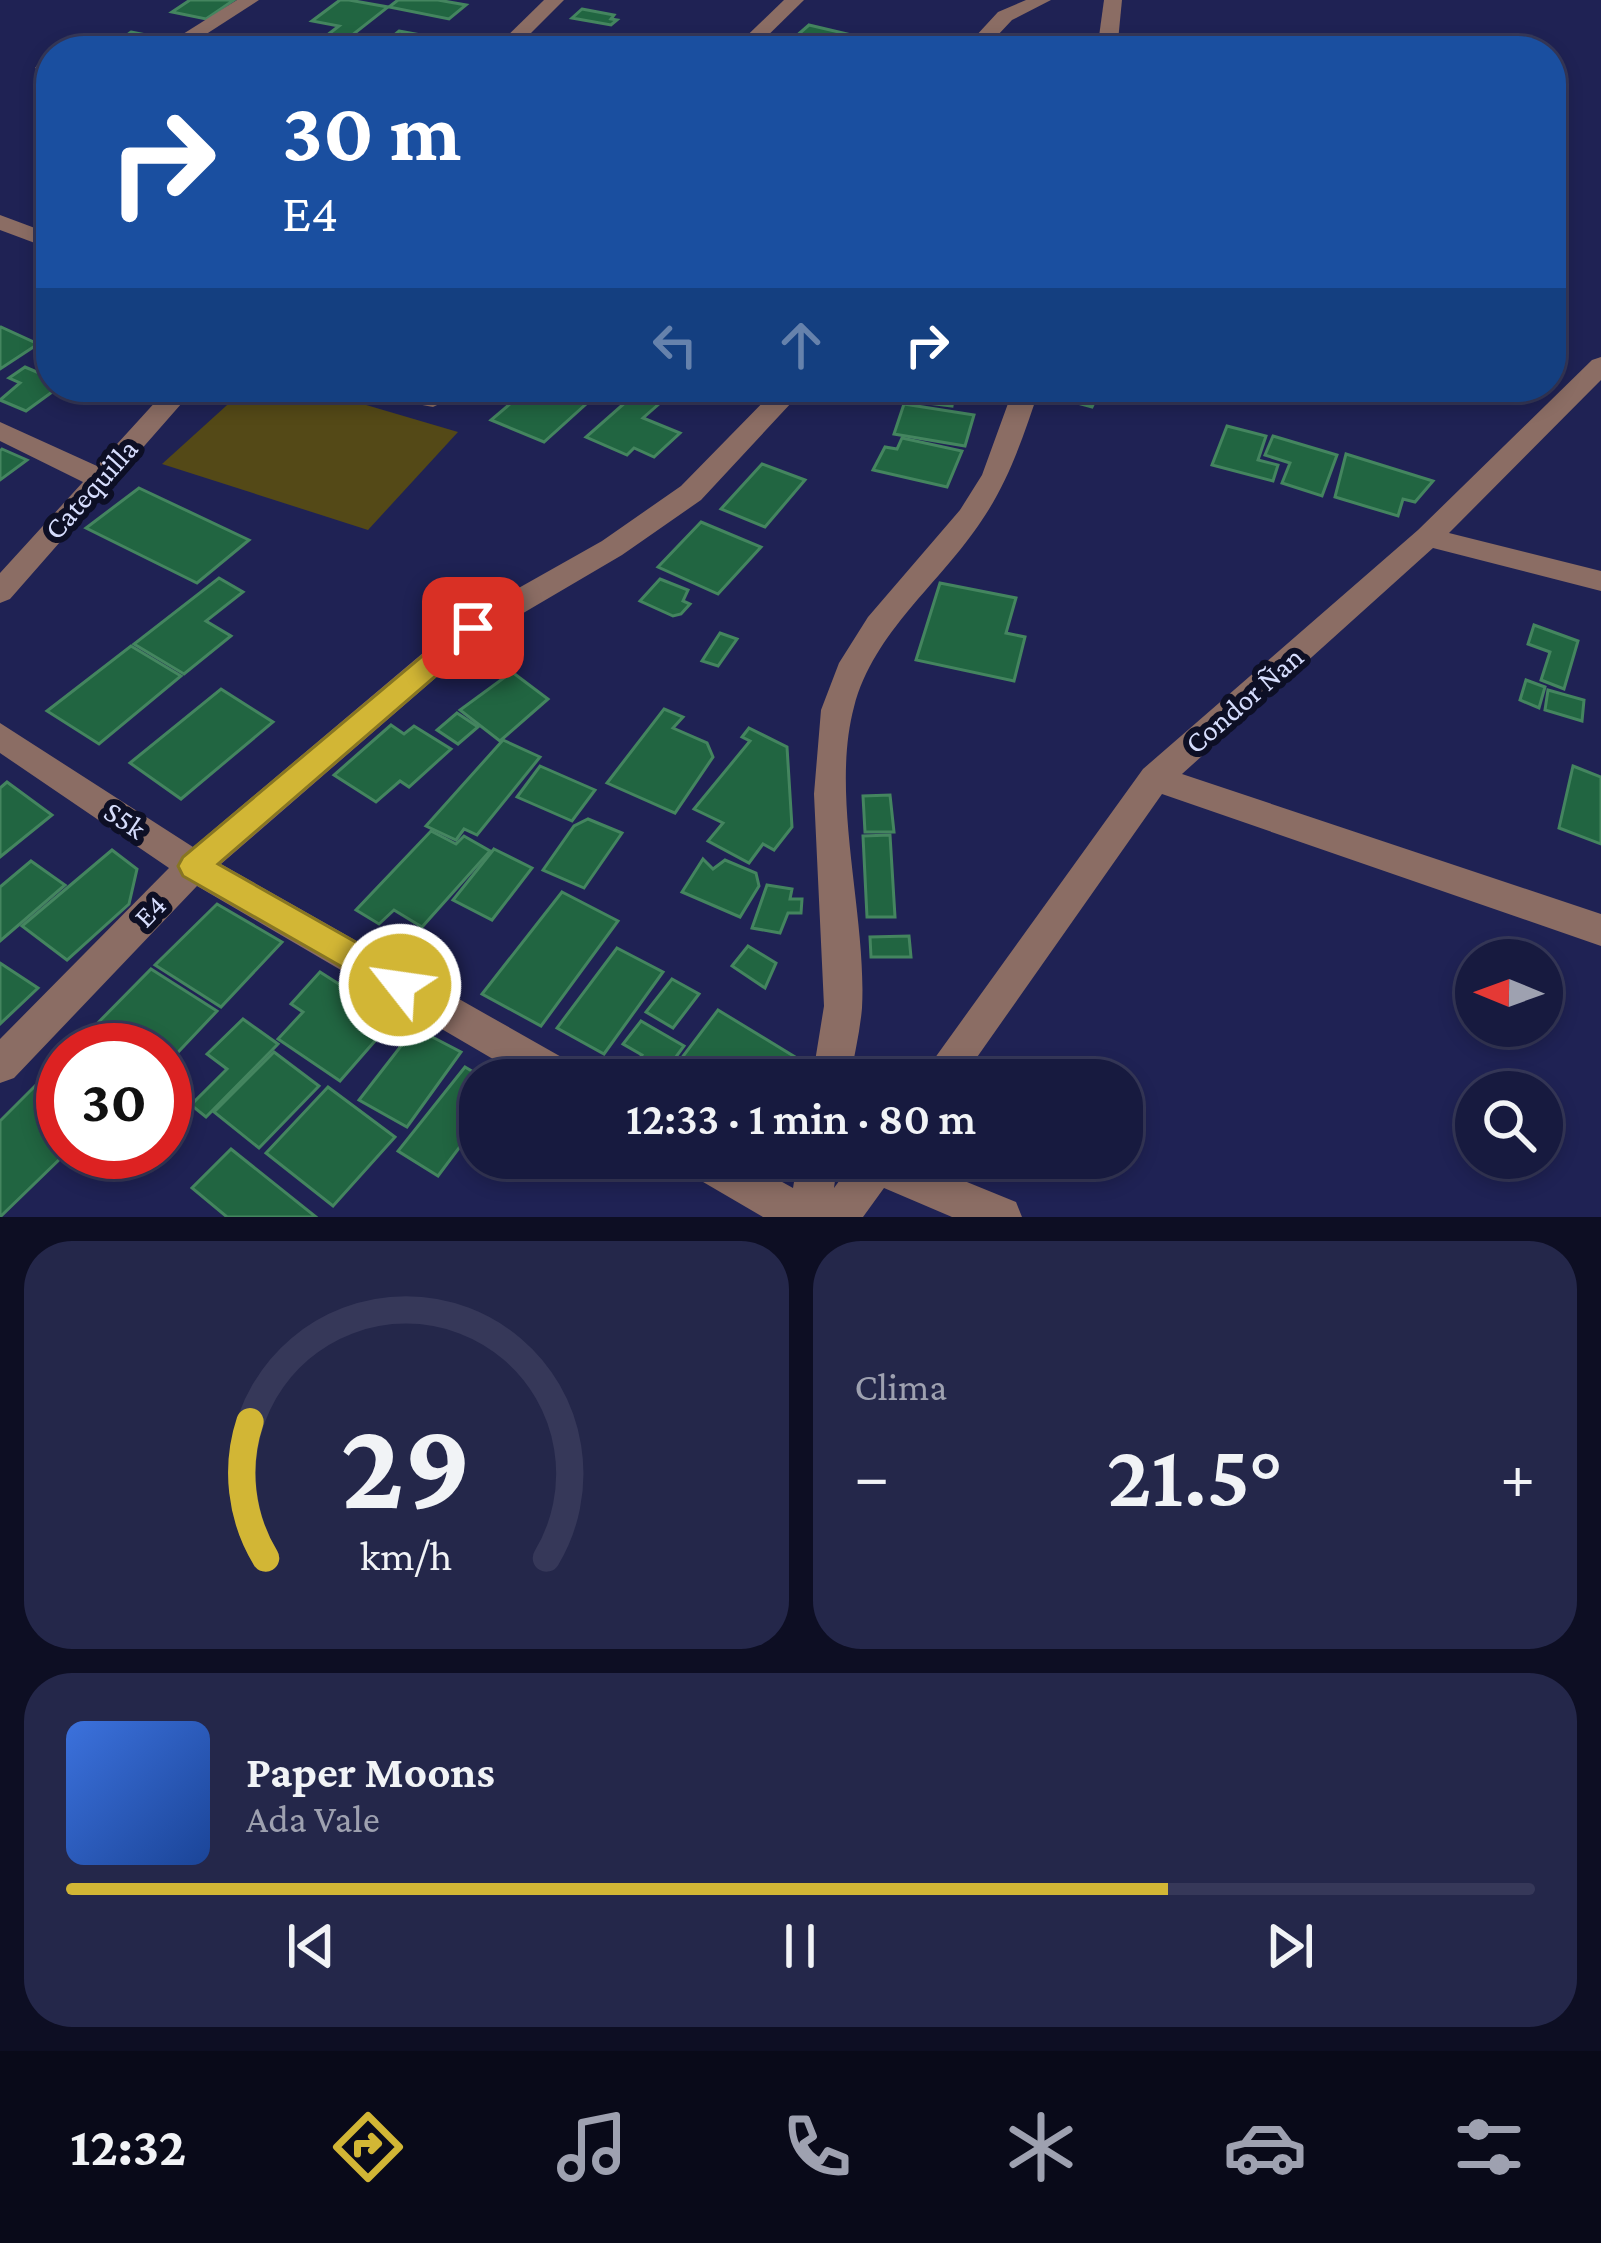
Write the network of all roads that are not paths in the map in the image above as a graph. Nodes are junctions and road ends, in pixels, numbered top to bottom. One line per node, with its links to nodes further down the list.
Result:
1 (250, 0): 6 (street)
2 (555, 0): 7 (street)
3 (795, 0): 8 (street)
4 (1042, 0): 9 (street)
5 (1113, 0): 10 (street)
6 (191, 36)
7 (518, 36)
8 (757, 36)
9 (986, 36)
10 (1109, 36)
11 (0, 222): 12 (street)
12 (36, 236)
13 (1601, 364): 14 (street, Condor Ñan)
14 (1566, 399)
15 (169, 402): 20 (street, Catequilla)
16 (779, 402): 26 (street, E4)
17 (1022, 402): 29 (street)
18 (1563, 402): 21 (street, Condor Ñan)
19 (0, 430): 20 (street)
20 (100, 479): 23 (street, Catequilla)
21 (1428, 537): 22 (street); 25 (street, Condor Ñan)
22 (1601, 581)
23 (0, 592)
24 (0, 736): 26 (street, S5k)
25 (1155, 778): 27 (street); 30 (street, Condor Ñan)
26 (194, 866): 28 (street, S5k); 31 (street, E4)
27 (1601, 930)
28 (529, 1059)
29 (834, 1059)
30 (953, 1059)
31 (0, 1065)
32 (738, 1179): 36 (street)
33 (814, 1179): 36 (street)
34 (866, 1179): 37 (street)
35 (918, 1179): 38 (street)
36 (806, 1217)
37 (838, 1217)
38 (1001, 1217)

